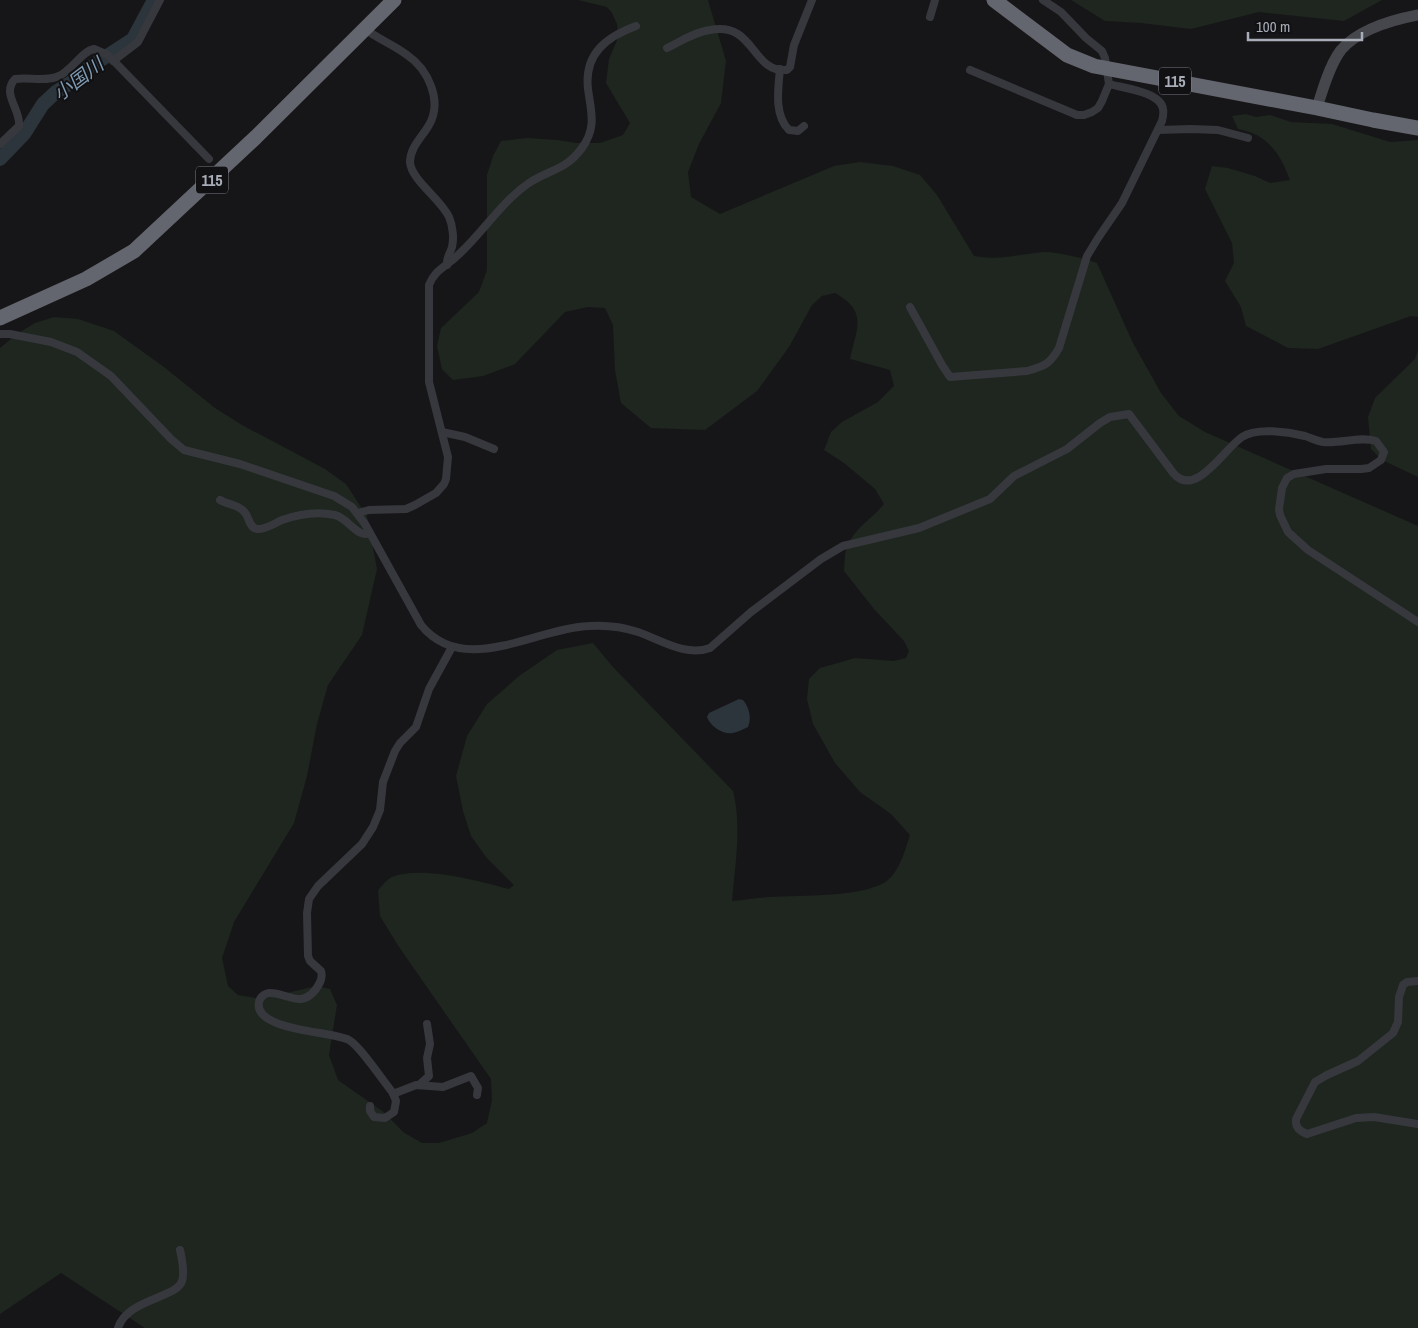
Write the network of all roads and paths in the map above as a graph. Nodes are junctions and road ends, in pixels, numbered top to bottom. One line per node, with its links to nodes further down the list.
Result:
1 (160, 0): 12 (street)
2 (394, 0): 10 (highway, 115)
3 (812, 0): 13 (street)
4 (935, 0): 8 (street)
5 (994, 0): 14 (highway, 115)
6 (1043, 0): 14 (street)
7 (1418, 15): 17 (main road)
8 (930, 17)
9 (636, 26): 24 (street)
10 (365, 29): 24 (street); 26 (highway, 115)
11 (667, 48): 13 (street)
12 (113, 61): 22 (street); 23 (street)
13 (780, 69): 18 (street)
14 (1106, 69): 16 (street); 17 (highway, 115)
15 (970, 70): 16 (street)
16 (1109, 84): 20 (street)
17 (1317, 108): 19 (highway, 115)
18 (804, 126)
19 (1418, 128)
20 (1158, 130): 21 (street); 25 (street)
21 (1248, 138)
22 (0, 144)
23 (209, 158)
24 (447, 265): 28 (street)
25 (910, 307)
26 (0, 318)
27 (0, 334): 31 (street)
28 (442, 432): 29 (street); 31 (street)
29 (494, 449)
30 (220, 500): 32 (street)
31 (358, 513): 32 (street)
32 (370, 533): 34 (street)
33 (1418, 622): 34 (street)
34 (452, 647): 38 (street)
35 (1418, 980): 41 (street)
36 (426, 1024): 37 (street)
37 (419, 1085): 38 (street); 39 (street)
38 (393, 1094): 40 (street)
39 (478, 1095)
40 (370, 1106)
41 (1418, 1124)
42 (180, 1250): 43 (street)
43 (118, 1328)

